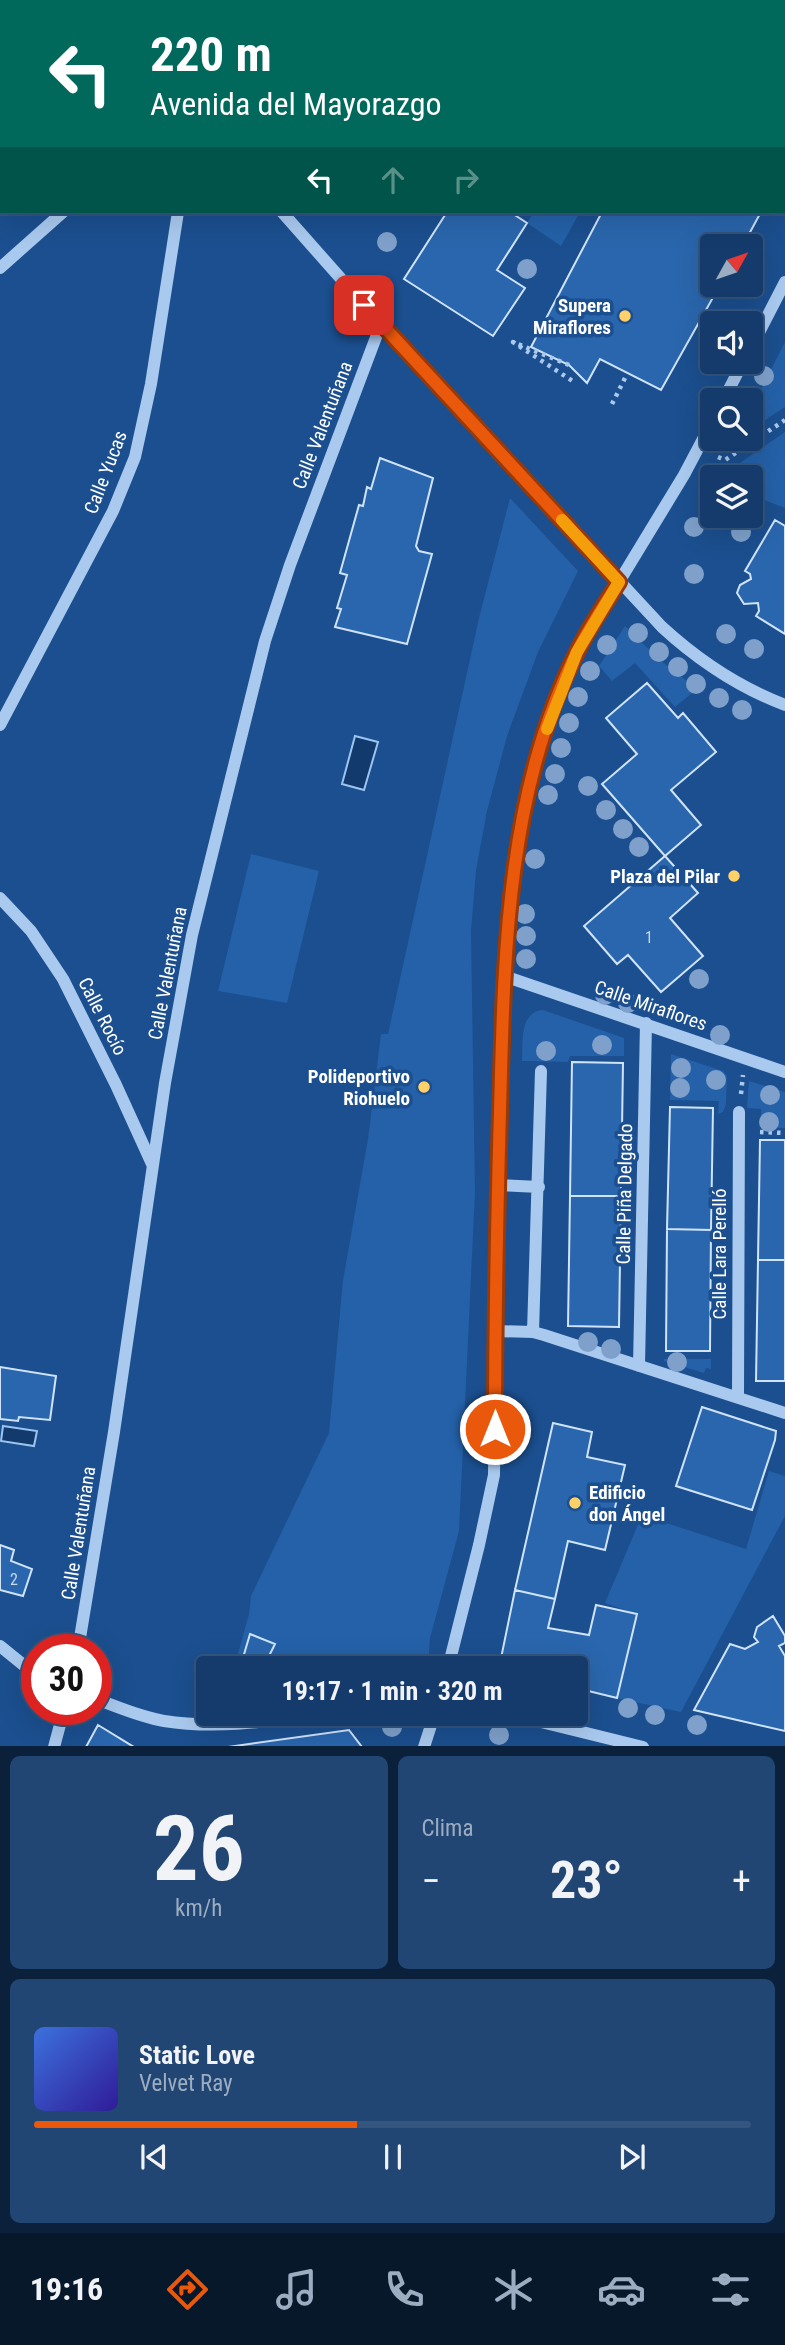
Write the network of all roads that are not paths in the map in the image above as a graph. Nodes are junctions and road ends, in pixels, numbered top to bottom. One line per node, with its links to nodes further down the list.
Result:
1 (62, 214): 4 (street)
2 (178, 214): 11 (street, Calle Yucas)
3 (284, 214): 6 (street)
4 (0, 268)
5 (785, 282): 7 (street)
6 (381, 324): 9 (street); 18 (street, Calle Valentuñana)
7 (763, 325)
8 (700, 444): 9 (street)
9 (619, 582): 10 (street); 13 (street)
10 (785, 705)
11 (0, 724)
12 (0, 898): 18 (street, Calle Rocío)
13 (504, 976): 14 (street, Calle Miraflores); 19 (street)
14 (646, 1023): 16 (street, Calle Miraflores); 23 (street, Calle Piña Delgado)
15 (541, 1071): 20 (street)
16 (785, 1072)
17 (739, 1112): 24 (street, Calle Lara Perelló)
18 (152, 1164): 26 (street, Calle Valentuñana)
19 (498, 1185): 20 (street); 21 (street)
20 (539, 1187): 22 (street)
21 (496, 1331): 22 (street); 28 (street)
22 (533, 1332): 23 (street)
23 (639, 1366): 24 (street)
24 (738, 1396): 25 (street)
25 (785, 1413)
26 (81, 1634)
27 (0, 1646): 29 (street)
28 (451, 1656)
29 (21, 1663)
30 (112, 1705): 31 (street)
31 (196, 1724)
32 (60, 1725): 35 (street)
33 (431, 1726): 36 (street)
34 (559, 1726): 37 (street)
35 (54, 1746)
36 (424, 1746)
37 (643, 1746)

